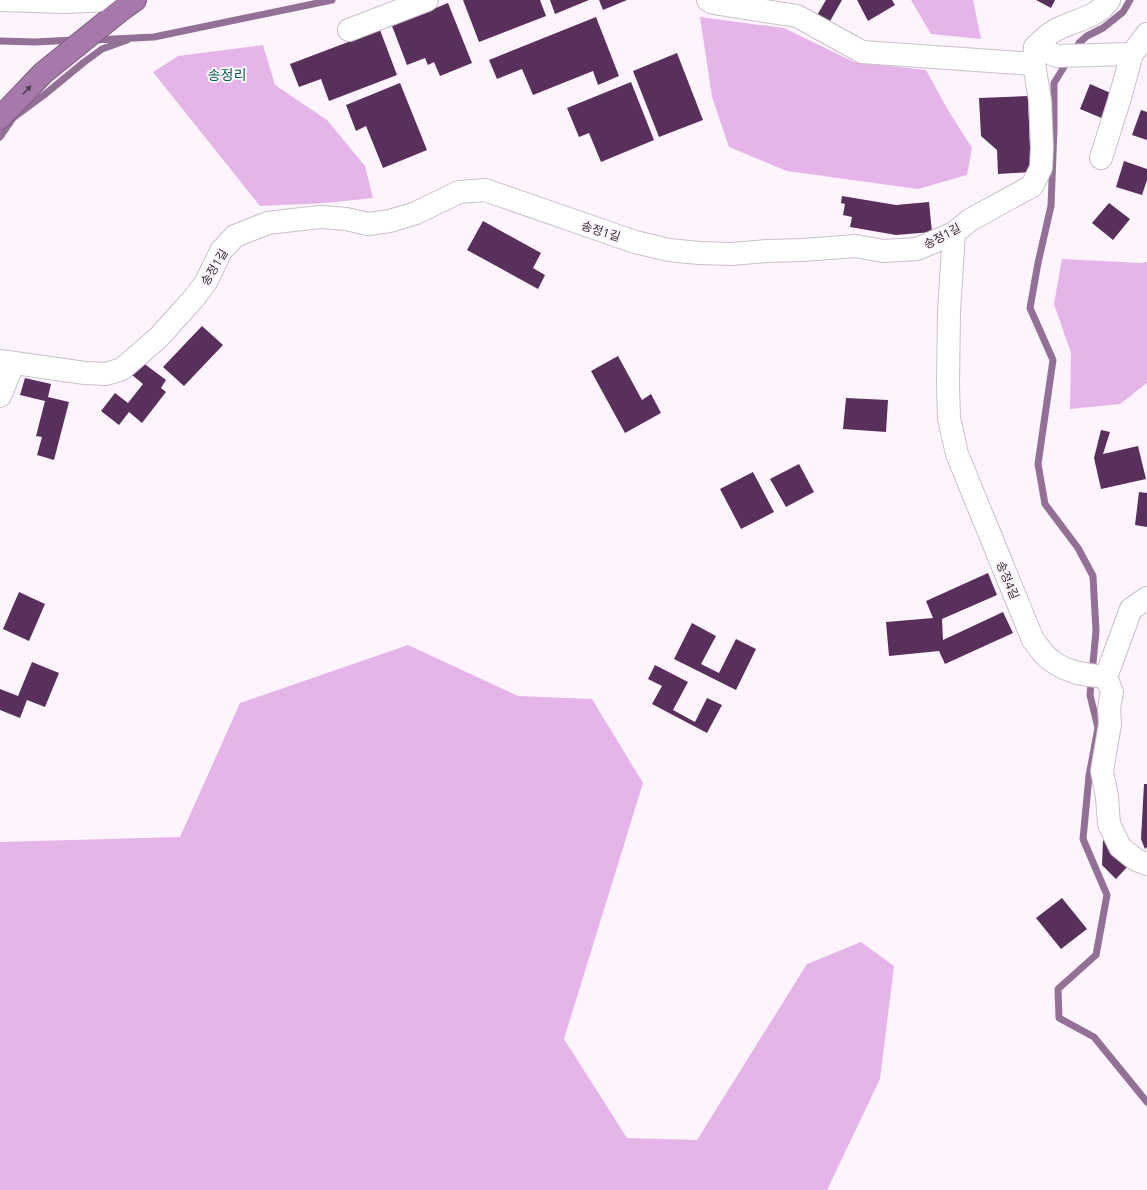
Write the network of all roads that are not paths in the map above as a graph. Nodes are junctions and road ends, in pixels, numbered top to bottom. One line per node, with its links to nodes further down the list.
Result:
1 (0, 0): 2 (street)
2 (112, 0)
3 (135, 0): 11 (highway, one-way to 3)
4 (427, 0): 7 (street)
5 (708, 0): 10 (street)
6 (1109, 0): 10 (street)
7 (349, 30)
8 (1147, 34): 9 (street)
9 (1132, 54): 10 (street); 12 (street)
10 (1035, 55): 13 (street, 송정1길)
11 (0, 118)
12 (1101, 158)
13 (954, 233): 14 (street, 송정1길); 17 (street, 송정4길)
14 (6, 362): 15 (street)
15 (0, 396)
16 (1147, 598): 17 (street)
17 (1106, 677): 18 (street)
18 (1147, 864)

